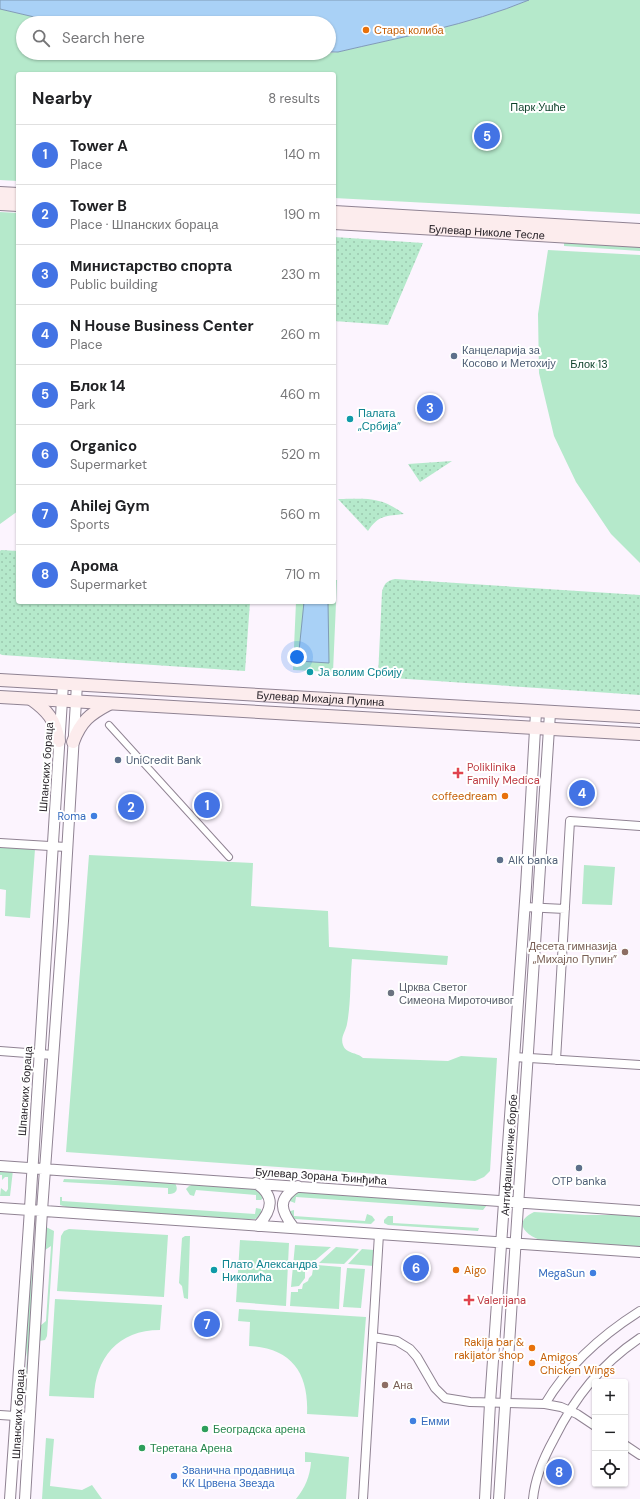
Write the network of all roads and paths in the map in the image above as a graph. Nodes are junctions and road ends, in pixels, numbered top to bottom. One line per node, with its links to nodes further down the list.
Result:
1 (0, 193): 2 (main road)
2 (16, 194)
3 (0, 204): 4 (main road)
4 (16, 205)
5 (336, 212): 7 (main road, Булевар Николе Тесле)
6 (336, 223): 8 (main road, Булевар Николе Тесле)
7 (640, 230)
8 (640, 241)
9 (0, 680): 10 (main road, Булевар Михајла Пупина)
10 (63, 684): 11 (main road, Булевар Михајла Пупина); 15 (street, Шпанских бораца)
11 (76, 684): 13 (main road, Булевар Михајла Пупина); 16 (street, Шпанских бораца)
12 (0, 697): 14 (main road, Булевар Михајла Пупина)
13 (312, 698): 18 (main road, Булевар Михајла Пупина); 20 (main road)
14 (30, 699): 15 (main road, Булевар Михајла Пупина); 26 (main road)
15 (62, 700): 16 (main road, Булевар Михајла Пупина); 26 (street, Шпанских бораца)
16 (76, 701): 17 (main road, Булевар Михајла Пупина); 27 (street, Шпанских бораца)
17 (110, 703): 20 (main road, Булевар Михајла Пупина); 27 (main road)
18 (536, 712): 19 (main road, Булевар Михајла Пупина); 23 (street, Антифашистичке борбе)
19 (550, 713): 21 (main road, Булевар Михајла Пупина); 24 (street, Антифашистичке борбе)
20 (311, 715): 23 (main road, Булевар Михајла Пупина)
21 (640, 718)
22 (109, 725): 32 (street)
23 (536, 727): 24 (main road, Булевар Михајла Пупина); 33 (street, Антифашистичке борбе)
24 (549, 728): 25 (main road, Булевар Михајла Пупина); 34 (street, Антифашистичке борбе)
25 (640, 734)
26 (59, 741): 30 (street, Шпанских бораца)
27 (73, 742): 31 (street, Шпанских бораца)
28 (640, 826): 35 (street)
29 (0, 843): 30 (street)
30 (53, 846): 31 (street); 37 (street, Шпанских бораца)
31 (66, 847): 38 (street, Шпанских бораца)
32 (229, 857)
33 (524, 907): 34 (street); 39 (street, Антифашистичке борбе)
34 (538, 907): 35 (street); 40 (street, Антифашистичке борбе)
35 (565, 909): 41 (street)
36 (0, 1051): 37 (street)
37 (40, 1054): 38 (street); 44 (street, Шпанских бораца)
38 (53, 1055): 45 (street, Шпанских бораца)
39 (514, 1057): 40 (street); 48 (street, Антифашистичке борбе)
40 (528, 1058): 41 (street); 49 (street, Антифашистичке борбе)
41 (556, 1060): 42 (street)
42 (640, 1065)
43 (0, 1166): 44 (street, Булевар Зорана Ђинђића)
44 (32, 1168): 45 (street, Булевар Зорана Ђинђића); 51 (street, Шпанских бораца)
45 (45, 1169): 46 (street, Булевар Зорана Ђинђића); 52 (street, Шпанских бораца)
46 (256, 1183): 47 (street, Булевар Зорана Ђинђића); 54 (street)
47 (298, 1186): 48 (street, Булевар Зорана Ђинђића); 55 (street)
48 (504, 1202): 49 (street, Булевар Зорана Ђинђића); 57 (street, Антифашистичке борбе)
49 (518, 1203): 53 (street, Булевар Зорана Ђинђића); 58 (street, Антифашистичке борбе)
50 (0, 1208): 51 (street)
51 (30, 1210): 52 (street); 68 (street, Шпанских бораца)
52 (42, 1210): 54 (street); 69 (street, Шпанских бораца)
53 (640, 1211)
54 (258, 1226): 55 (street)
55 (294, 1228): 56 (street)
56 (379, 1234): 57 (street); 61 (street)
57 (501, 1242): 58 (street); 63 (street, Антифашистичке борбе)
58 (516, 1244): 59 (street); 64 (street, Антифашистичке борбе)
59 (640, 1252)
60 (640, 1311): 65 (street)
61 (373, 1337): 63 (street); 75 (street)
62 (640, 1338): 66 (street)
63 (490, 1403): 64 (street); 76 (street, Антифашистичке борбе)
64 (505, 1404): 65 (street); 77 (street, Антифашистичке борбе)
65 (545, 1404): 66 (street)
66 (570, 1410): 70 (street); 78 (street)
67 (0, 1415): 68 (street)
68 (15, 1416): 69 (street); 73 (street, Шпанских бораца)
69 (30, 1417): 74 (street, Шпанских бораца)
70 (592, 1424)
71 (628, 1447): 72 (street)
72 (640, 1454)
73 (10, 1499)
74 (25, 1499)
75 (362, 1499)
76 (485, 1499)
77 (498, 1499)
78 (533, 1499)

